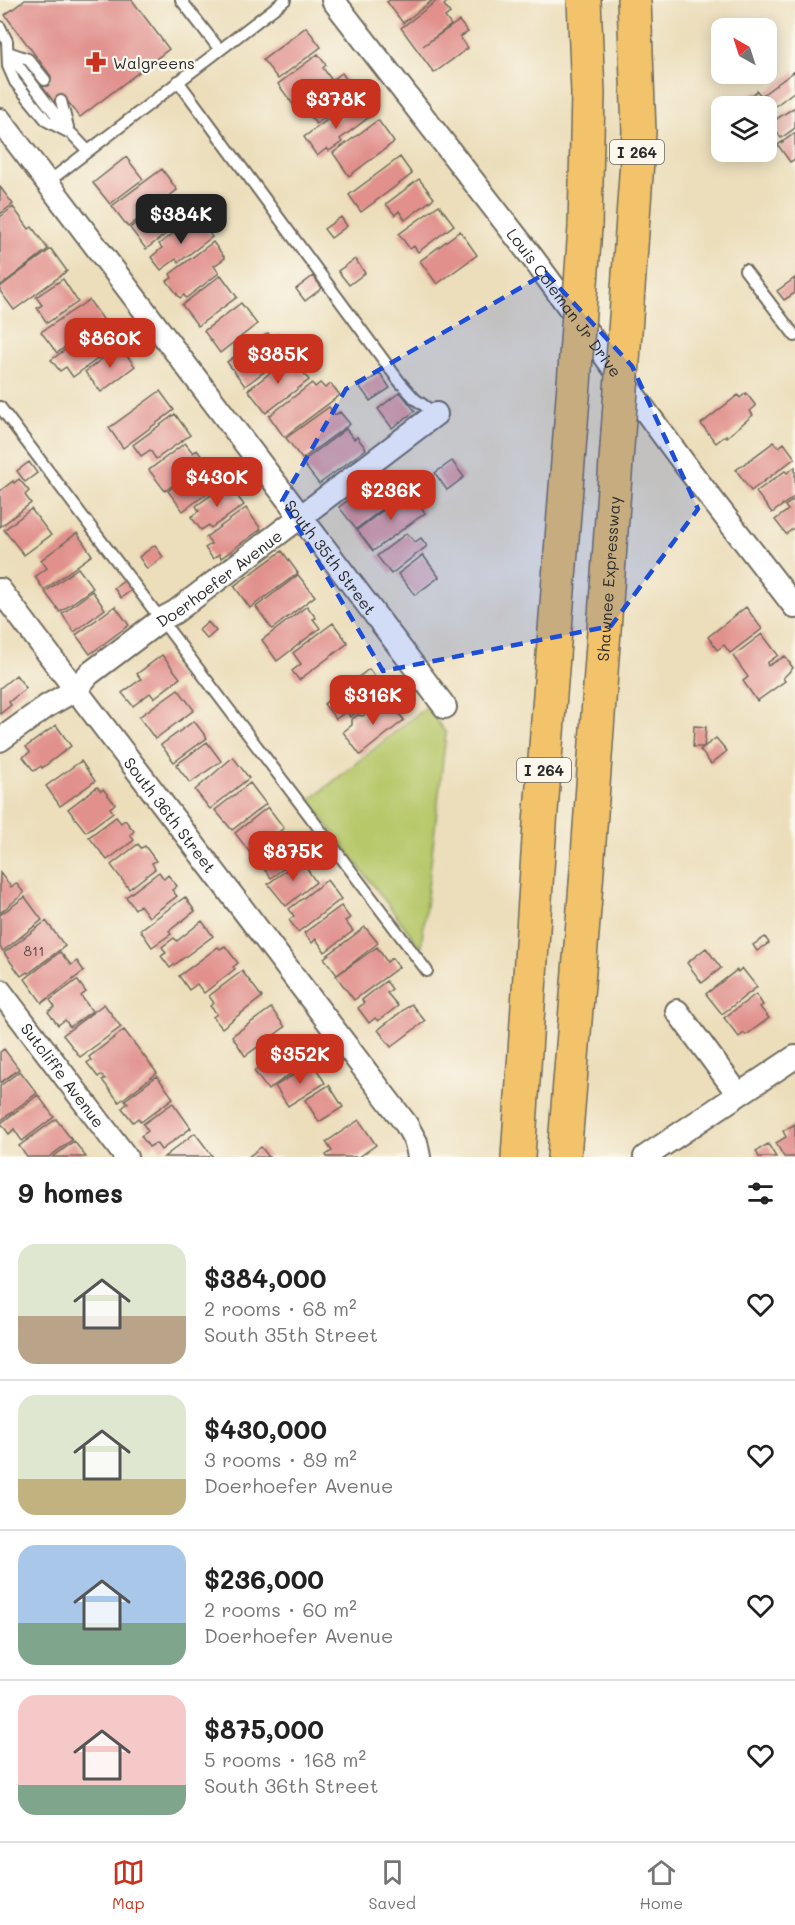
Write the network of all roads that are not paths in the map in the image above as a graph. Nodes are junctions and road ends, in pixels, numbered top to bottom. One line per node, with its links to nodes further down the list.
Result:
1 (181, 0): 7 (lane)
2 (285, 0): 7 (lane)
3 (333, 0): 22 (street, Louis Coleman Jr Drive)
4 (584, 0): 35 (highway, I 264, bridge)
5 (634, 0): 32 (highway, Shawnee Expressway / I 264, bridge)
6 (0, 27): 8 (lane)
7 (220, 50): 10 (lane)
8 (8, 52): 9 (lane); 13 (lane)
9 (45, 80)
10 (178, 81): 14 (lane); 19 (lane)
11 (61, 101): 13 (lane)
12 (1, 124): 15 (street, South 35th Street)
13 (70, 132): 14 (lane)
14 (88, 151): 15 (lane)
15 (48, 182): 20 (street, South 35th Street)
16 (745, 270): 17 (lane)
17 (795, 336)
18 (0, 407): 23 (lane)
19 (436, 414): 20 (street, Doerhoefer Avenue)
20 (302, 516): 23 (street, Doerhoefer Avenue); 25 (street, South 35th Street)
21 (0, 590): 24 (street, South 36th Street)
22 (795, 607)
23 (162, 619): 24 (street, Doerhoefer Avenue); 27 (lane)
24 (75, 690): 26 (street, Doerhoefer Avenue); 34 (street, South 36th Street)
25 (445, 707)
26 (0, 740)
27 (428, 971)
28 (0, 992): 33 (street, Sutcliffe Avenue)
29 (677, 1011): 31 (street)
30 (795, 1057): 31 (street)
31 (738, 1094): 36 (street)
32 (565, 1156)
33 (126, 1157)
34 (419, 1157)
35 (519, 1157)
36 (645, 1157)

